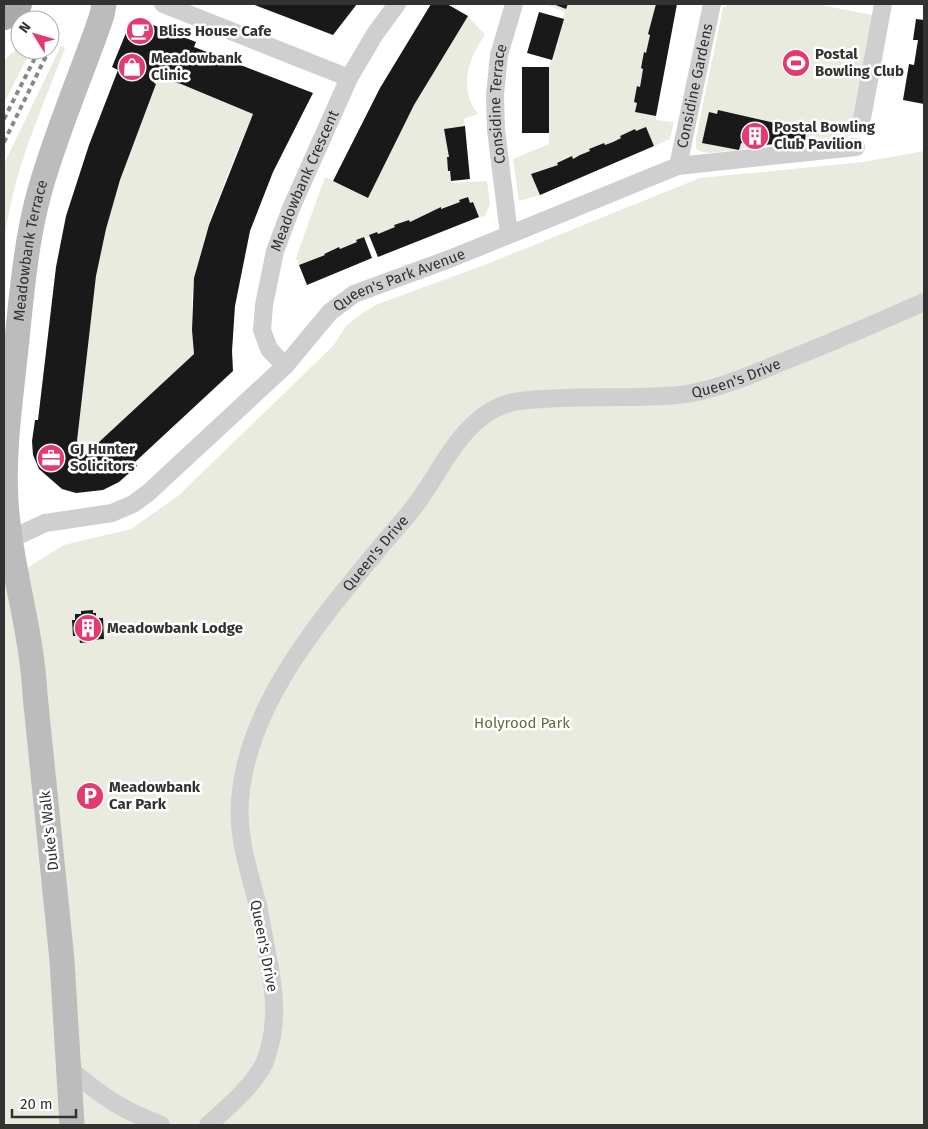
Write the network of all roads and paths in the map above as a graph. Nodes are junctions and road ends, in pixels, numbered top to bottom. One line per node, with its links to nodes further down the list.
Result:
1 (18, 4): 8 (main road)
2 (104, 4): 16 (street, Meadowbank Terrace)
3 (163, 4): 9 (street)
4 (396, 4): 9 (street, Meadowbank Crescent)
5 (514, 4): 13 (street, Considine Terrace)
6 (712, 4): 12 (street, Considine Gardens)
7 (884, 4): 10 (street)
8 (4, 16)
9 (349, 78): 15 (street, Meadowbank Crescent)
10 (861, 124)
11 (856, 147): 12 (street, Queen's Park Avenue)
12 (678, 166): 13 (street, Queen's Park Avenue)
13 (509, 234): 15 (street, Queen's Park Avenue)
14 (924, 302): 20 (street, Queen's Drive)
15 (285, 366): 16 (street, Queen's Park Avenue)
16 (7, 542): 17 (street, Duke's Walk)
17 (70, 1069): 18 (street, Duke's Walk); 19 (street)
18 (72, 1125)
19 (161, 1125)
20 (208, 1125)

